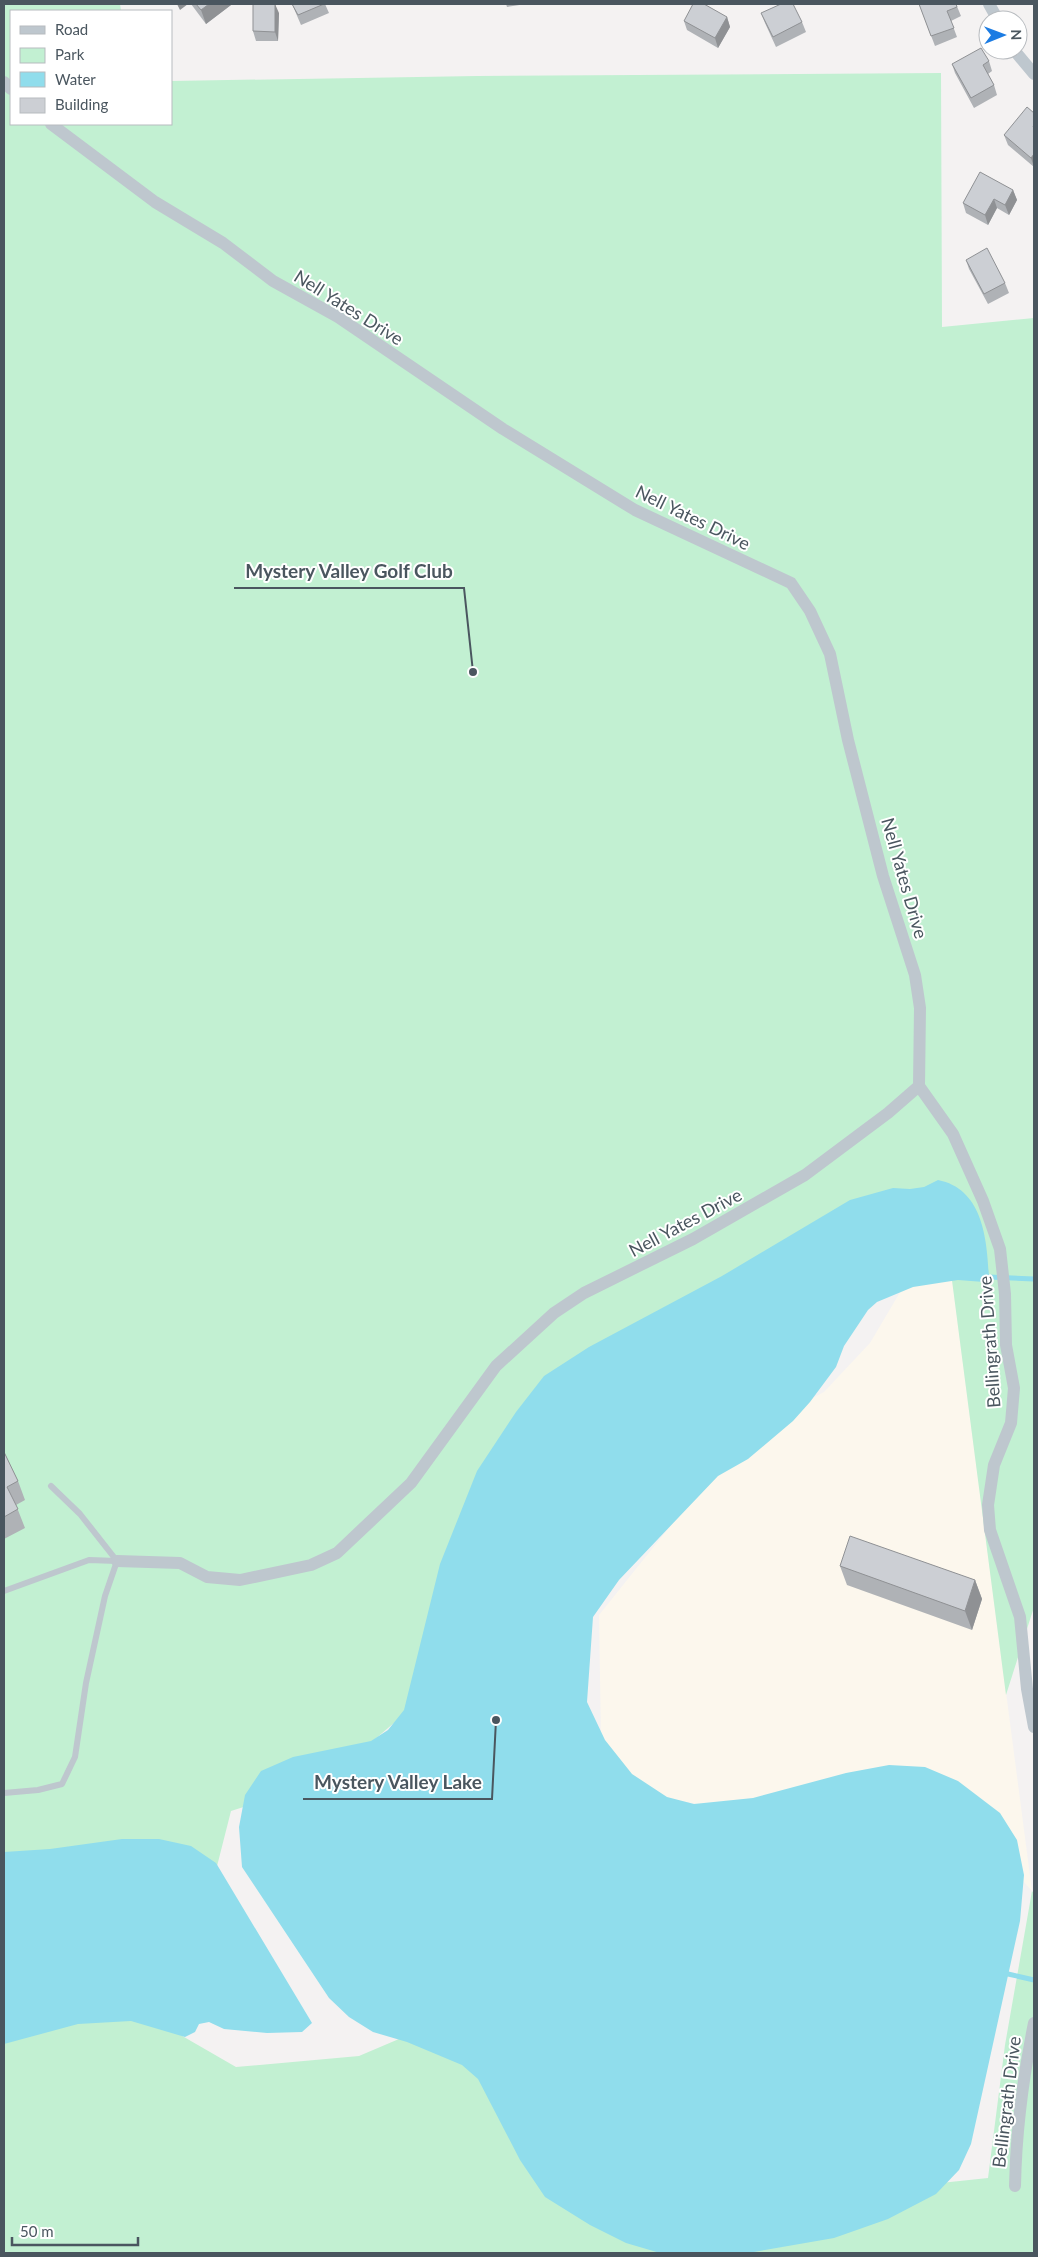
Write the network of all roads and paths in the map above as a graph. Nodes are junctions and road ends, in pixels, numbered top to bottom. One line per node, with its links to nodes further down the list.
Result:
1 (1022, 60): 2 (street)
2 (1034, 74)
3 (52, 125): 4 (street, Nell Yates Drive)
4 (919, 1086): 6 (street, Nell Yates Drive); 8 (street, Bellingrath Drive)
5 (51, 1486): 6 (lane)
6 (117, 1561): 7 (lane); 9 (lane)
7 (4, 1591)
8 (1034, 1727)
9 (4, 1793)
10 (1034, 2023): 11 (street, Bellingrath Drive)
11 (1014, 2186)

